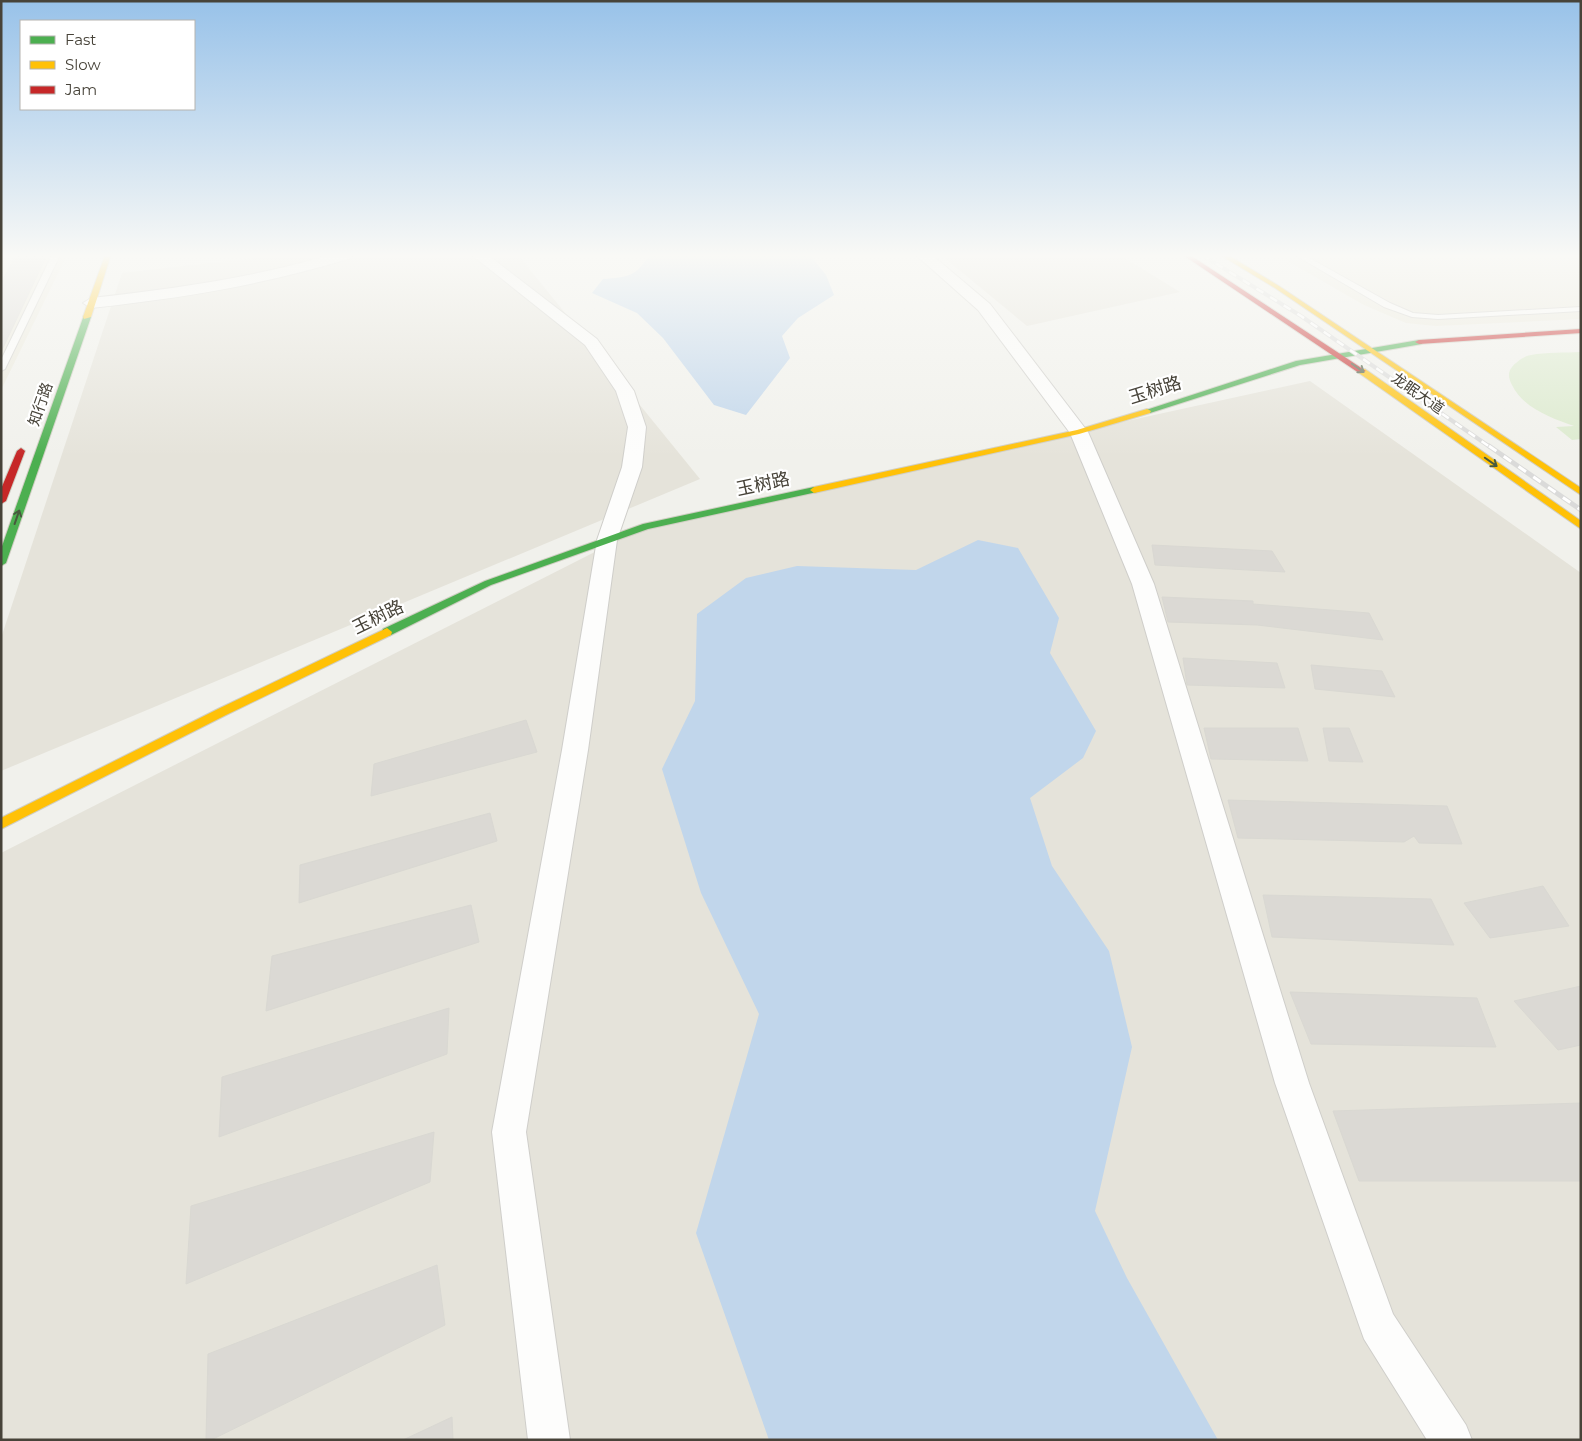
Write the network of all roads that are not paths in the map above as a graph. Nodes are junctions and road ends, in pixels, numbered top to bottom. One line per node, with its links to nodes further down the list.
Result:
1 (24, 322): 10 (lane)
2 (83, 322): 17 (street, 知行路, one-way to 2)
3 (566, 322): 16 (street)
4 (996, 322): 11 (street)
5 (1291, 322): 9 (street, 龙眠大道)
6 (1330, 322): 8 (street, 龙眠大道)
7 (1581, 331): 8 (street, 玉树路)
8 (1371, 349): 9 (street, 玉树路); 13 (street, 龙眠大道)
9 (1339, 355): 11 (street, 玉树路); 15 (street, 龙眠大道, one-way to 15)
10 (1, 369)
11 (1079, 432): 16 (street, 玉树路); 20 (street)
12 (26, 438): 14 (street, 知行路)
13 (1581, 492)
14 (1, 501)
15 (1581, 526)
16 (607, 540): 18 (street, 玉树路); 19 (street)
17 (1, 563)
18 (1, 824)
19 (549, 1440)
20 (1451, 1440)

